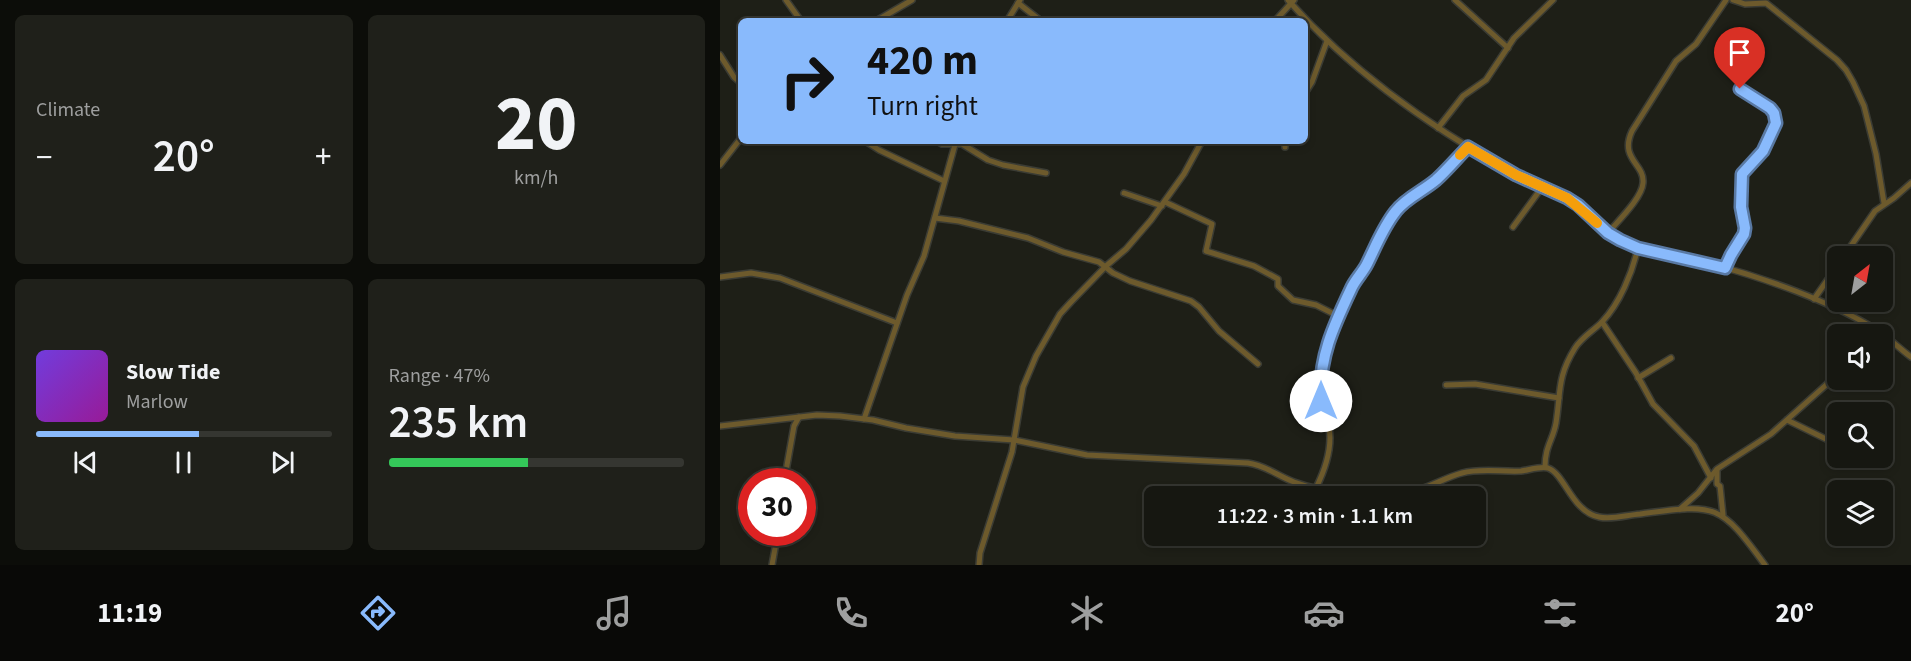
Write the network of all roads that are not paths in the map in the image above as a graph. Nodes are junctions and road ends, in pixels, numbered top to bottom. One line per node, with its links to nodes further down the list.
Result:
1 (786, 0): 10 (street)
2 (912, 0): 11 (street)
3 (1455, 0): 18 (street)
4 (1553, 0): 18 (street)
5 (1726, 0): 40 (street)
6 (1733, 0): 8 (street)
7 (1291, 1): 14 (street); 15 (street)
8 (1764, 1): 36 (street)
9 (1019, 2): 12 (street); 13 (street)
10 (799, 18)
11 (881, 18)
12 (1009, 18)
13 (1038, 18)
14 (1277, 18)
15 (1306, 18)
16 (1308, 20): 17 (street)
17 (1327, 41): 21 (street); 23 (street)
18 (1508, 48): 23 (street)
19 (721, 59): 20 (street)
20 (738, 80)
21 (1308, 88)
22 (1740, 89): 44 (street)
23 (1438, 128): 29 (street)
24 (738, 142): 30 (street)
25 (870, 144): 32 (street)
26 (955, 144): 32 (street)
27 (962, 144): 31 (street)
28 (1200, 144): 37 (street)
29 (1468, 147): 34 (street); 48 (street)
30 (720, 165)
31 (1046, 173)
32 (944, 181): 38 (street)
33 (1911, 183): 36 (street)
34 (1543, 186): 39 (street); 40 (street)
35 (1124, 193): 37 (street)
36 (1884, 203): 41 (street)
37 (1163, 204): 43 (street); 48 (street)
38 (935, 218): 43 (street); 50 (street)
39 (1514, 227)
40 (1608, 233): 42 (street)
41 (1851, 246)
42 (1638, 248): 44 (street); 49 (street)
43 (1106, 266): 55 (street); 65 (street)
44 (1725, 268): 47 (street)
45 (720, 277): 50 (street)
46 (1827, 281): 47 (street)
47 (1814, 299): 51 (street)
48 (1340, 316): 71 (street)
49 (1602, 322): 56 (street); 59 (street)
50 (897, 323): 61 (street)
51 (1858, 324)
52 (1893, 342): 53 (street)
53 (1911, 357)
54 (1671, 358): 56 (street)
55 (1258, 364)
56 (1638, 378): 69 (street)
57 (1827, 384): 62 (street)
58 (1446, 386): 59 (street)
59 (1559, 398): 66 (street)
60 (799, 417): 61 (street); 63 (street); 67 (street)
61 (864, 419): 65 (street)
62 (1787, 420): 64 (street); 68 (street)
63 (720, 426)
64 (1826, 439)
65 (1014, 440): 70 (street); 77 (street)
66 (1545, 467): 72 (street); 73 (street)
67 (787, 468)
68 (1717, 469): 69 (street); 74 (street)
69 (1711, 478): 73 (street)
70 (1309, 486)
71 (1317, 486)
72 (1429, 486)
73 (1680, 509): 74 (street)
74 (1723, 515): 78 (street)
75 (775, 546): 76 (street)
76 (772, 565)
77 (979, 565)
78 (1765, 565)

